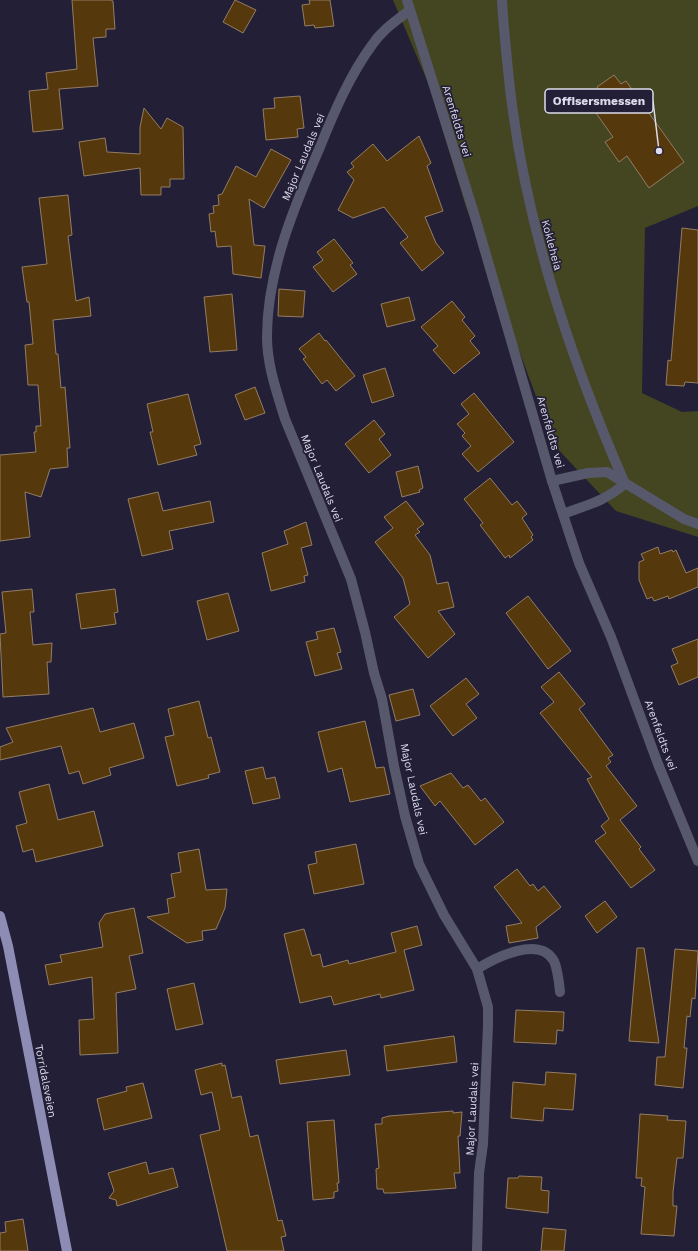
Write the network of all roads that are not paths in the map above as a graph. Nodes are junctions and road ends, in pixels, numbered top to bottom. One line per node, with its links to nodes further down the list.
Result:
1 (407, 0): 3 (street, Arenfeldts vei)
2 (502, 0): 5 (street, Kokleheia)
3 (410, 10): 4 (street, Arenfeldts vei); 10 (street, Major Laudals vei)
4 (552, 481): 5 (street); 6 (street, Arenfeldts vei)
5 (625, 484): 6 (street); 7 (street)
6 (563, 514): 8 (street, Arenfeldts vei)
7 (698, 524)
8 (698, 861)
9 (0, 916): 12 (main road, Torridalsveien)
10 (477, 969): 11 (street); 13 (street, Major Laudals vei)
11 (560, 992)
12 (67, 1251)
13 (477, 1251)

